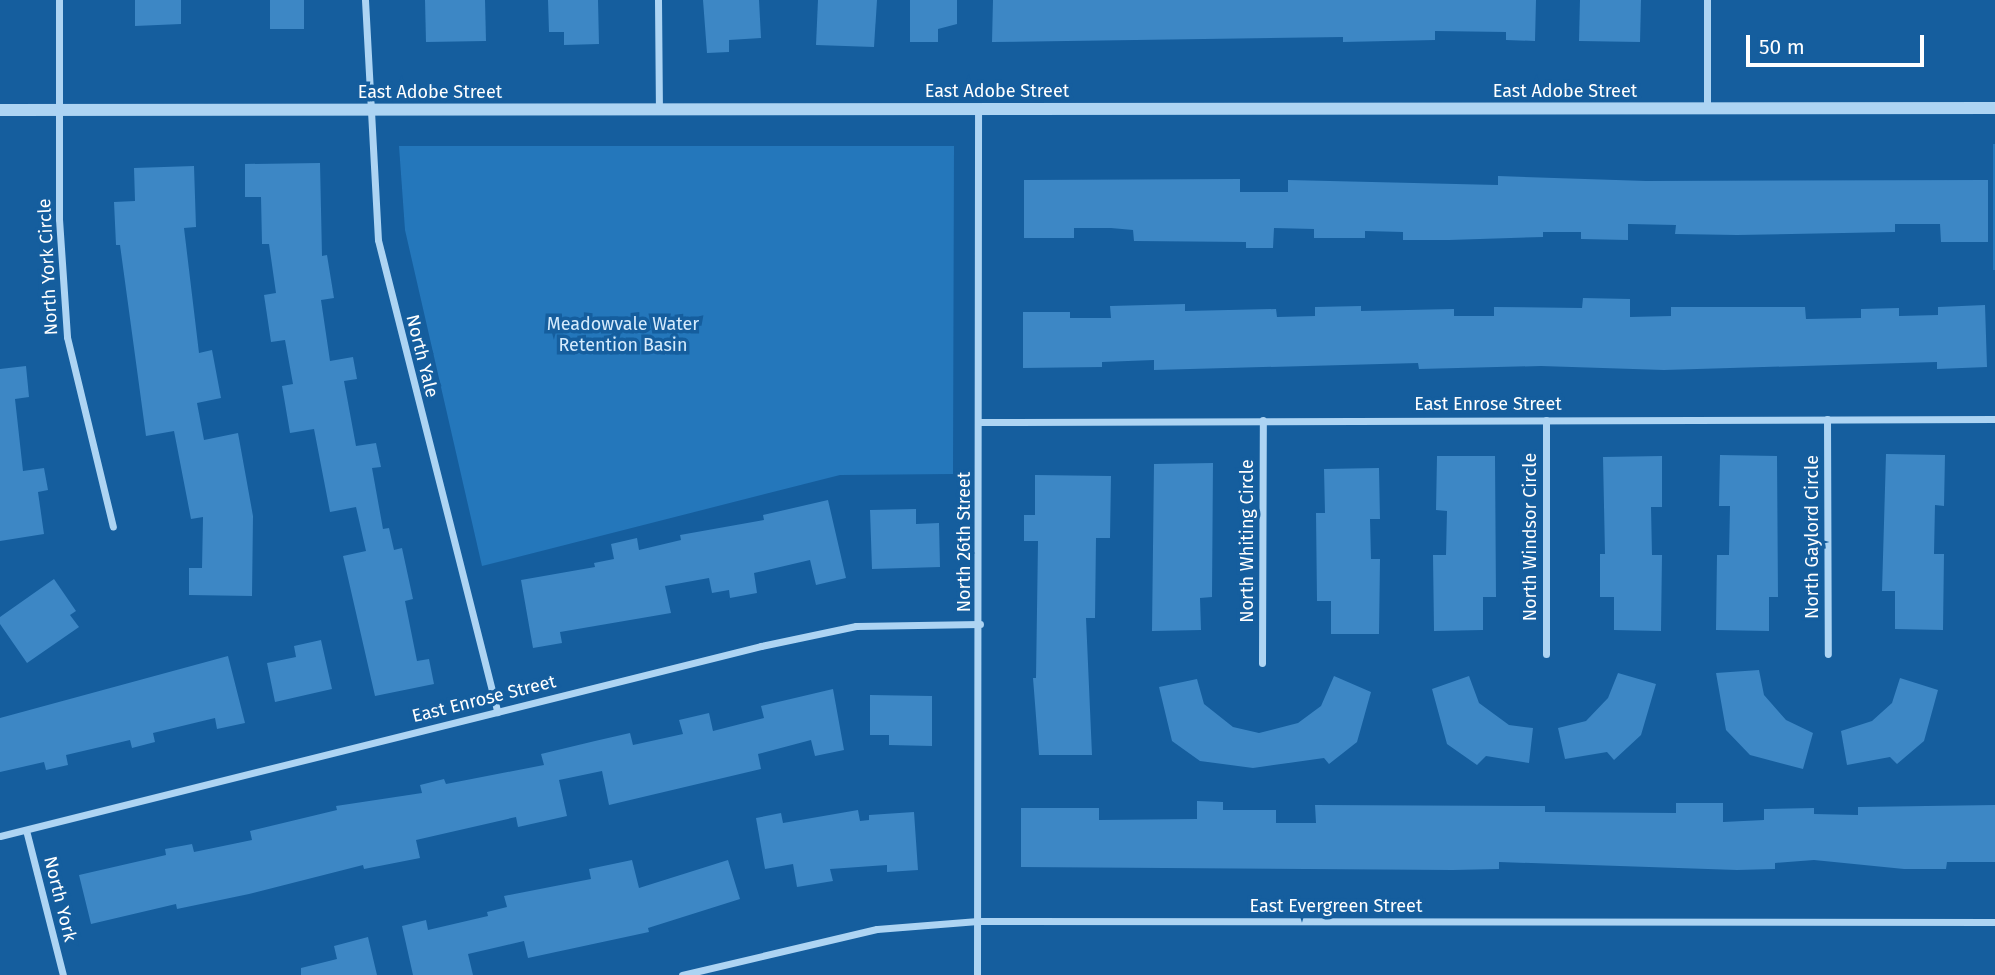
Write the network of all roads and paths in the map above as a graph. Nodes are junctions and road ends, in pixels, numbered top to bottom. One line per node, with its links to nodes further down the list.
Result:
1 (59, 0): 10 (street, North York Circle)
2 (365, 0): 11 (street, North Yale)
3 (658, 0): 7 (street)
4 (1707, 0): 8 (street)
5 (978, 108): 7 (street, East Adobe Street); 8 (street, East Adobe Street); 16 (street, North 26th Street)
6 (1995, 108): 8 (street, East Adobe Street)
7 (659, 109): 11 (street, East Adobe Street)
8 (1707, 109)
9 (0, 110): 10 (street, East Adobe Street)
10 (60, 110): 11 (street, East Adobe Street); 17 (street, North York Circle)
11 (368, 110): 22 (street, North Yale)
12 (1827, 419): 13 (street, East Enrose Street); 14 (street, East Enrose Street); 20 (street, North Gaylord Circle)
13 (1995, 419)
14 (1546, 420): 15 (street, East Enrose Street); 19 (street, North Windsor Circle)
15 (1263, 421): 16 (street, East Enrose Street); 21 (street, North Whiting Circle)
16 (980, 422): 18 (street, North 26th Street)
17 (113, 527)
18 (980, 624): 22 (street, East Enrose Street); 25 (street, North 26th Street)
19 (1546, 654)
20 (1828, 654)
21 (1262, 663)
22 (497, 712): 23 (street, East Enrose Street)
23 (26, 830): 24 (street, East Enrose Street); 27 (street, North York)
24 (0, 836)
25 (978, 921): 26 (street, East Evergreen Street); 28 (street, East Evergreen Street); 29 (street, North 26th Street)
26 (1995, 922)
27 (63, 975)
28 (682, 975)
29 (977, 975)

